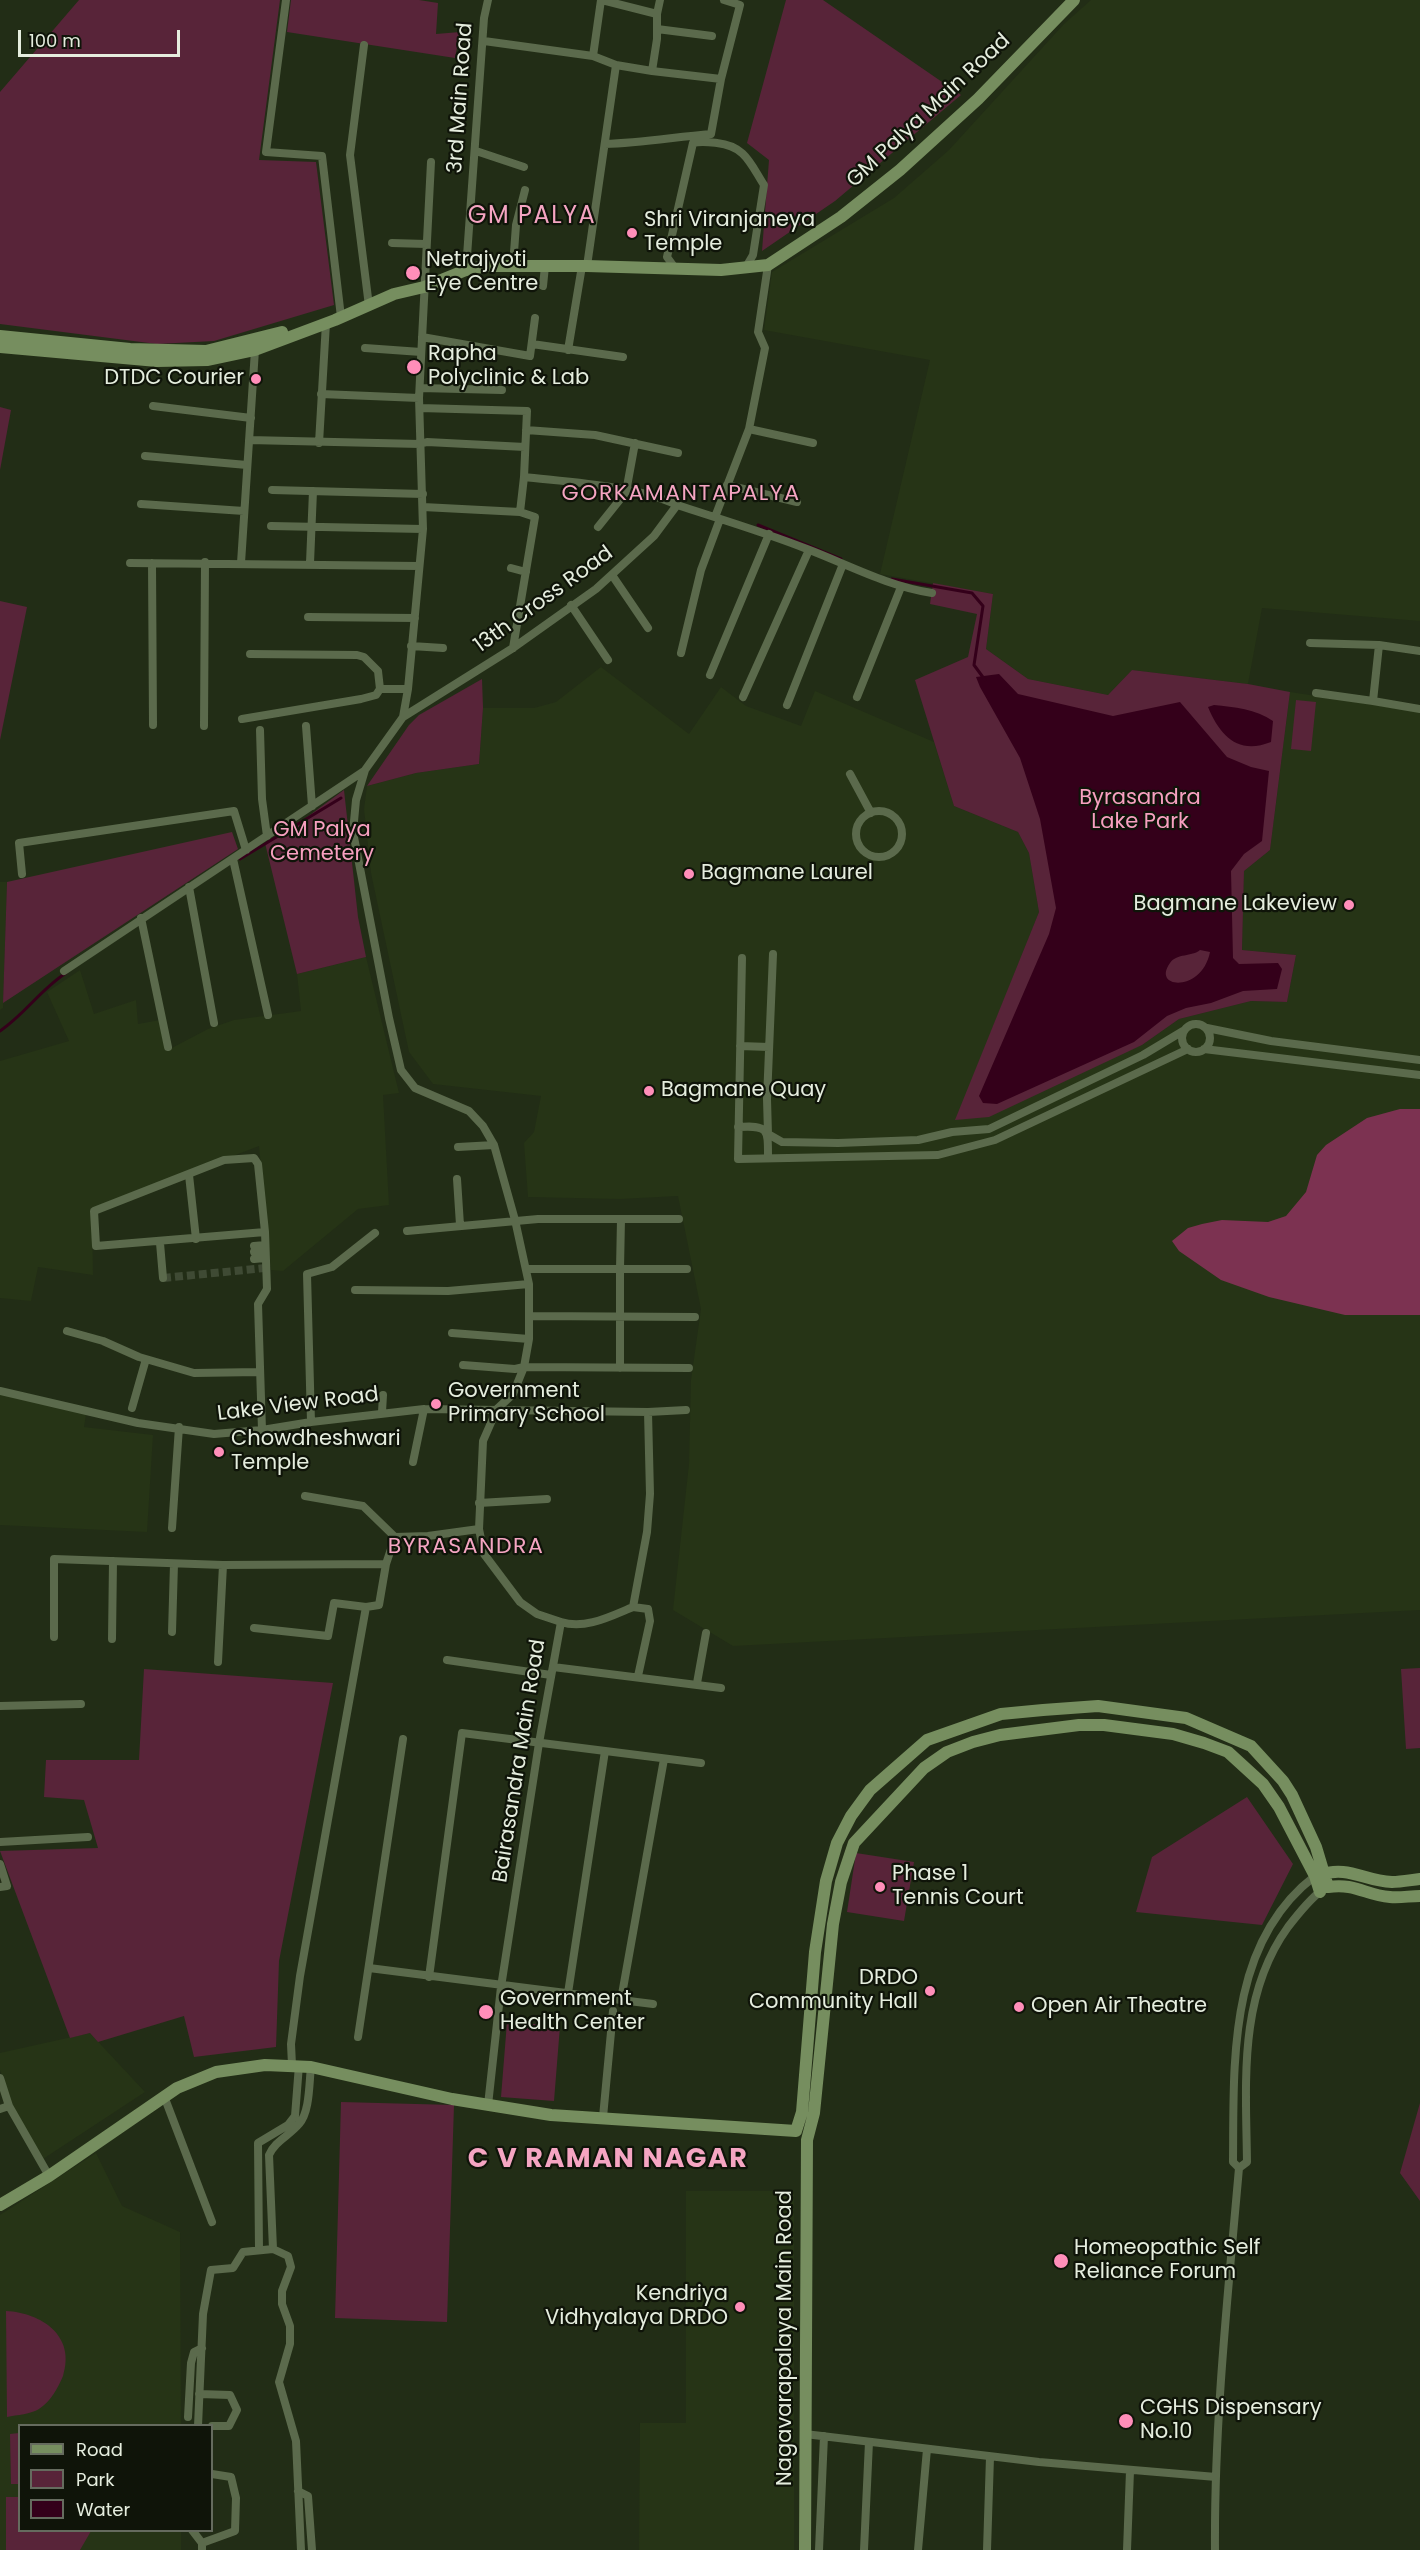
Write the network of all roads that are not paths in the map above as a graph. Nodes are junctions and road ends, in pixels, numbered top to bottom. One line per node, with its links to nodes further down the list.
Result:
1 (286, 0): 34 (street)
2 (488, 0): 10 (street, 3rd Main Road)
3 (602, 0): 7 (street); 12 (street)
4 (660, 0): 7 (street)
5 (724, 0): 15 (street)
6 (1066, 2): 23 (main road, GM Palya Main Road)
7 (657, 14): 8 (street)
8 (657, 29): 9 (street); 14 (street)
9 (712, 36)
10 (484, 41): 12 (street); 17 (street, 3rd Main Road)
11 (364, 45): 32 (street)
12 (593, 56): 13 (street)
13 (616, 64): 14 (street); 16 (street)
14 (652, 71): 15 (street)
15 (721, 79): 16 (street)
16 (605, 144): 26 (street)
17 (476, 151): 19 (street); 29 (street, 3rd Main Road)
18 (431, 162): 22 (street, Bairasandra Main Road)
19 (524, 167)
20 (525, 190): 24 (street)
21 (392, 243): 22 (street)
22 (426, 244): 31 (street, Bairasandra Main Road)
23 (768, 265): 28 (main road, GM Palya Main Road); 51 (street)
24 (513, 266): 25 (main road, GM Palya Main Road); 29 (main road, GM Palya Main Road)
25 (547, 266): 26 (main road, GM Palya Main Road); 30 (street)
26 (585, 266): 27 (main road, GM Palya Main Road); 41 (street)
27 (675, 267): 28 (main road, GM Palya Main Road); 28 (street)
28 (746, 267)
29 (466, 270): 31 (main road, GM Palya Main Road)
30 (545, 286)
31 (424, 287): 32 (main road, GM Palya Main Road); 36 (street, Bairasandra Main Road)
32 (369, 306): 34 (main road, GM Palya Main Road)
33 (535, 318): 37 (street)
34 (334, 320): 35 (main road); 40 (main road, GM Palya Main Road); 46 (street)
35 (0, 336)
36 (422, 337): 37 (street); 42 (street, Bairasandra Main Road)
37 (532, 344): 41 (street)
38 (0, 347): 40 (main road, GM Palya Main Road)
39 (365, 348): 42 (street)
40 (255, 350): 50 (street)
41 (568, 350): 43 (street)
42 (421, 352): 44 (street, Bairasandra Main Road)
43 (623, 357)
44 (420, 387): 45 (street); 47 (street, Bairasandra Main Road)
45 (502, 390)
46 (321, 394): 47 (street); 54 (street)
47 (419, 398): 49 (street, Bairasandra Main Road)
48 (153, 406): 50 (street)
49 (420, 408): 52 (street); 57 (street, Bairasandra Main Road)
50 (251, 418): 53 (street)
51 (749, 429): 56 (street); 63 (street)
52 (526, 430): 55 (street); 58 (street)
53 (249, 440): 54 (street); 61 (street)
54 (319, 443): 57 (street)
55 (635, 443): 59 (street); 66 (street)
56 (813, 443)
57 (420, 444): 58 (street); 67 (street, Bairasandra Main Road)
58 (525, 447): 62 (street)
59 (678, 453)
60 (145, 456): 61 (street)
61 (247, 465): 72 (street)
62 (524, 477): 66 (street); 73 (street)
63 (727, 485): 68 (street); 74 (street)
64 (272, 490): 65 (street)
65 (313, 491): 67 (street); 76 (street)
66 (626, 492): 70 (street); 77 (street)
67 (423, 494): 71 (street, Bairasandra Main Road)
68 (797, 502)
69 (141, 504): 72 (street)
70 (676, 505): 74 (street); 90 (street, 13th Cross Road)
71 (423, 507): 73 (street); 78 (street, Bairasandra Main Road)
72 (244, 511): 84 (street)
73 (520, 512): 89 (street)
74 (717, 518): 79 (street); 103 (street)
75 (271, 526): 76 (street)
76 (311, 527): 78 (street); 85 (street)
77 (598, 527)
78 (423, 529): 87 (street, Bairasandra Main Road)
79 (769, 534): 80 (street); 106 (street)
80 (809, 550): 86 (street); 110 (street)
81 (205, 562): 83 (street); 84 (street); 118 (street)
82 (130, 563): 83 (street)
83 (152, 563): 117 (street)
84 (241, 563): 85 (street)
85 (310, 563): 87 (street)
86 (843, 564): 91 (street); 113 (street)
87 (419, 566): 95 (street, Bairasandra Main Road)
88 (511, 568): 89 (street)
89 (526, 572): 101 (street)
90 (612, 575): 93 (street, 13th Cross Road); 96 (street)
91 (901, 587): 92 (street); 111 (street)
92 (932, 593)
93 (571, 605): 101 (street, 13th Cross Road); 105 (street)
94 (308, 617): 95 (street)
95 (415, 618): 99 (street, Bairasandra Main Road)
96 (648, 628)
97 (1310, 643): 98 (street)
98 (1379, 645): 102 (street); 112 (street)
99 (411, 646): 100 (street); 108 (street, Bairasandra Main Road)
100 (442, 648)
101 (513, 648): 115 (street, 13th Cross Road)
102 (1420, 651)
103 (681, 653)
104 (250, 654): 107 (street)
105 (608, 660)
106 (710, 675)
107 (380, 689): 108 (street); 116 (street)
108 (408, 689): 115 (street, Bairasandra Main Road)
109 (1316, 693): 112 (street)
110 (743, 697)
111 (857, 697)
112 (1373, 701): 114 (street)
113 (787, 705)
114 (1420, 709)
115 (403, 717): 121 (street, Bairasandra Main Road)
116 (242, 719)
117 (153, 725)
118 (204, 726)
119 (306, 726): 123 (street)
120 (260, 730): 125 (street)
121 (364, 770): 123 (street); 147 (street, Bairasandra Main Road)
122 (850, 774): 124 (street)
123 (312, 806): 125 (street)
124 (871, 813): 124 (street)
125 (267, 836): 126 (street)
126 (246, 850): 127 (street); 128 (street)
127 (233, 860): 129 (street); 134 (street)
128 (22, 874)
129 (189, 887): 130 (street); 135 (street)
130 (141, 918): 133 (street); 139 (street)
131 (773, 954): 140 (street)
132 (742, 958): 138 (street)
133 (64, 971)
134 (268, 1014)
135 (214, 1023)
136 (1207, 1028): 137 (street); 142 (street); 143 (street)
137 (1183, 1031): 141 (street); 146 (street)
138 (740, 1046): 140 (street); 145 (street)
139 (168, 1047)
140 (769, 1047): 146 (street)
141 (1188, 1049): 142 (street); 149 (street)
142 (1204, 1049): 144 (street)
143 (1420, 1060)
144 (1420, 1075)
145 (738, 1127): 146 (street); 149 (street)
146 (768, 1134): 149 (street)
147 (494, 1145): 148 (street); 152 (street, Bairasandra Main Road)
148 (458, 1147)
149 (768, 1158)
150 (189, 1175): 158 (street); 159 (street); 160 (street)
151 (457, 1179): 155 (street)
152 (515, 1220): 153 (street); 155 (street); 161 (street, Bairasandra Main Road)
153 (621, 1220): 154 (street); 162 (street)
154 (679, 1220)
155 (460, 1225): 156 (street)
156 (408, 1231)
157 (375, 1233): 187 (street)
158 (196, 1239): 159 (street); 160 (street)
159 (160, 1242): 164 (street)
160 (265, 1245): 160 (street); 178 (street)
161 (526, 1269): 162 (street); 165 (street, Bairasandra Main Road)
162 (620, 1269): 163 (street); 168 (street)
163 (687, 1269)
164 (163, 1278)
165 (529, 1284): 166 (street); 167 (street, Bairasandra Main Road)
166 (355, 1290)
167 (530, 1316): 168 (street); 172 (street, Bairasandra Main Road)
168 (620, 1317): 169 (street); 176 (street)
169 (695, 1317)
170 (68, 1331): 173 (street)
171 (452, 1333): 172 (street)
172 (528, 1339): 175 (street, Bairasandra Main Road)
173 (146, 1359): 178 (street); 181 (street)
174 (463, 1365): 175 (street)
175 (524, 1367): 176 (street); 183 (street, Bairasandra Main Road)
176 (620, 1368): 177 (street)
177 (689, 1368)
178 (259, 1372): 189 (street)
179 (0, 1391): 188 (street, Lake View Road)
180 (383, 1395): 185 (street)
181 (132, 1408)
182 (424, 1409): 183 (street, Lake View Road); 185 (street, Lake View Road); 190 (street)
183 (497, 1409): 186 (street, Lake View Road); 193 (street, Bairasandra Main Road)
184 (686, 1410): 186 (street, Lake View Road)
185 (382, 1412): 187 (street, Lake View Road)
186 (648, 1412): 202 (street)
187 (310, 1422): 189 (street, Lake View Road)
188 (179, 1427): 189 (street, Lake View Road); 194 (street)
189 (262, 1430)
190 (413, 1462)
191 (305, 1496): 196 (street)
192 (547, 1499): 193 (street)
193 (479, 1503): 195 (street, Bairasandra Main Road)
194 (172, 1528)
195 (479, 1529): 196 (street); 203 (street, Bairasandra Main Road)
196 (394, 1537): 199 (street)
197 (113, 1561): 198 (street); 207 (street); 208 (street)
198 (174, 1564): 200 (street); 205 (street)
199 (386, 1564): 200 (street); 201 (street)
200 (223, 1565): 210 (street)
201 (366, 1607): 204 (street); 240 (street)
202 (633, 1607): 203 (street); 212 (street)
203 (561, 1622): 211 (street, Bairasandra Main Road)
204 (254, 1628)
205 (172, 1632)
206 (706, 1633): 213 (street)
207 (54, 1637)
208 (112, 1639)
209 (447, 1660): 211 (street)
210 (218, 1662)
211 (552, 1671): 212 (street); 218 (street, Bairasandra Main Road)
212 (638, 1676): 213 (street)
213 (697, 1683): 214 (street)
214 (721, 1688)
215 (81, 1704): 216 (street)
216 (0, 1706)
217 (403, 1740): 232 (street)
218 (539, 1743): 219 (street); 233 (street); 234 (street, Bairasandra Main Road)
219 (605, 1752): 220 (street); 235 (street)
220 (664, 1759): 221 (street); 236 (street)
221 (700, 1763)
222 (88, 1837): 223 (street)
223 (0, 1842)
224 (0, 1864): 227 (street)
225 (1320, 1875): 226 (main road); 228 (main road); 230 (main road); 231 (main road, Nagavarapalaya Main Road); 245 (street)
226 (1420, 1879)
227 (0, 1887)
228 (1324, 1889): 229 (main road); 246 (street)
229 (1420, 1896)
230 (815, 1952): 231 (street); 248 (main road)
231 (830, 1953): 249 (main road, Nagavarapalaya Main Road)
232 (369, 1968): 233 (street); 239 (street)
233 (429, 1977): 234 (street)
234 (501, 1987): 235 (street); 243 (street, Bairasandra Main Road)
235 (568, 1994): 236 (street)
236 (621, 2000): 237 (street)
237 (652, 2004)
238 (613, 2011): 247 (street)
239 (358, 2037)
240 (300, 2066): 242 (main road); 243 (main road); 254 (street); 255 (street)
241 (0, 2078): 244 (street)
242 (164, 2096): 251 (main road); 253 (street)
243 (488, 2105): 247 (main road)
244 (4, 2108): 251 (street)
245 (1233, 2116): 246 (street); 250 (street)
246 (1246, 2116): 250 (street)
247 (603, 2117): 248 (main road)
248 (796, 2131): 249 (main road)
249 (807, 2140): 261 (main road, Nagavarapalaya Main Road)
250 (1239, 2168): 268 (street)
251 (49, 2176): 252 (main road)
252 (0, 2205)
253 (212, 2222)
254 (273, 2249): 255 (street); 269 (street)
255 (259, 2250): 256 (street)
256 (202, 2348): 257 (street); 258 (street)
257 (199, 2394): 259 (street); 260 (street)
258 (188, 2416)
259 (198, 2424)
260 (213, 2426)
261 (805, 2434): 262 (street); 274 (main road, Nagavarapalaya Main Road)
262 (824, 2436): 263 (street); 275 (street)
263 (869, 2442): 264 (street); 276 (street)
264 (927, 2449): 265 (street); 277 (street)
265 (990, 2457): 266 (street); 278 (street)
266 (1130, 2471): 268 (street); 279 (street)
267 (213, 2474): 271 (street)
268 (1216, 2477): 280 (street)
269 (298, 2491): 272 (street); 273 (street)
270 (193, 2532): 271 (street)
271 (202, 2547)
272 (301, 2550)
273 (312, 2550)
274 (805, 2550)
275 (819, 2550)
276 (864, 2550)
277 (918, 2550)
278 (987, 2550)
279 (1127, 2550)
280 (1215, 2550)

